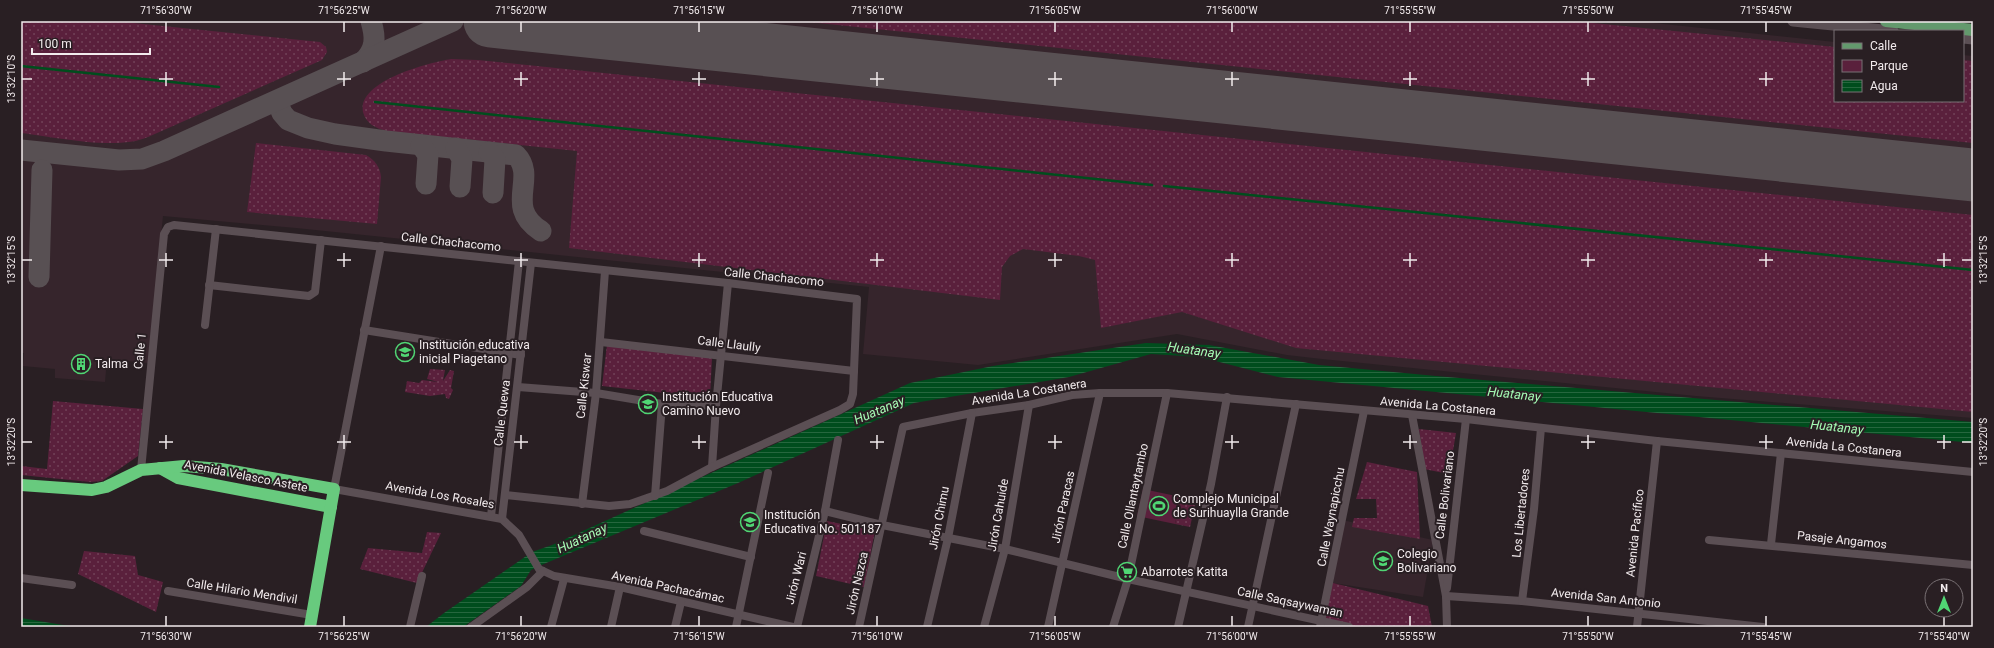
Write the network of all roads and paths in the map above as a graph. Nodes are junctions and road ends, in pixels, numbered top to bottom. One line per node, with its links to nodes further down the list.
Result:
1 (1793, 21): 4 (main road)
2 (1879, 21): 5 (main road)
3 (1886, 21): 6 (main road)
4 (1883, 30)
5 (1902, 30)
6 (1973, 30)
7 (216, 229): 8 (street, Calle Chachacomo); 9 (street, Calle Chachacomo); 15 (street)
8 (164, 234): 43 (street, Calle 1)
9 (321, 240): 10 (street, Calle Chachacomo); 15 (street)
10 (381, 246): 11 (street, Calle Chachacomo); 17 (street)
11 (519, 261): 12 (street, Calle Chachacomo); 19 (street, Calle Quewa)
12 (531, 263): 13 (street, Calle Chachacomo); 20 (street, Calle Quewa)
13 (605, 271): 14 (street, Calle Chachacomo); 18 (street, Calle Kiswar)
14 (728, 283): 21 (street); 22 (street, Calle Chachacomo)
15 (209, 285): 16 (street)
16 (204, 325)
17 (364, 330): 19 (street); 48 (street)
18 (601, 342): 21 (street, Calle Llaully); 24 (street, Calle Kiswar)
19 (508, 353): 20 (street); 55 (street, Calle Quewa)
20 (521, 355): 23 (street, Calle Quewa)
21 (720, 356): 22 (street, Calle Llaully); 30 (street)
22 (854, 371): 42 (street)
23 (518, 387): 24 (street); 49 (street, Calle Quewa)
24 (596, 393): 28 (street); 52 (street, Calle Kiswar)
25 (1100, 393): 26 (street, Avenida La Costanera); 31 (street, Avenida La Costanera); 64 (street, Jirón Paracas)
26 (1167, 393): 27 (street, Avenida La Costanera); 70 (street, Calle Ollantaytambo)
27 (1227, 397): 29 (street, Avenida La Costanera); 74 (street)
28 (662, 404): 30 (street); 50 (street)
29 (1296, 404): 32 (street, Avenida La Costanera); 78 (street)
30 (716, 406): 42 (street)
31 (1029, 406): 33 (street, Avenida La Costanera); 62 (street, Jirón Cahuide)
32 (1364, 411): 34 (street, Avenida La Costanera); 82 (street, Calle Waynapicchu)
33 (972, 413): 36 (street, Avenida La Costanera); 59 (street, Jirón Chimu)
34 (1412, 415): 35 (street, Avenida La Costanera); 75 (street)
35 (1466, 420): 37 (street, Avenida La Costanera); 75 (street, Calle Bolivariano)
36 (903, 427): 57 (street, Jirón Nazca)
37 (1541, 428): 39 (street, Avenida La Costanera); 76 (street, Los Libertadores)
38 (838, 440): 54 (street, Jirón Wari)
39 (1657, 441): 40 (street, Avenida La Costanera); 79 (street, Avenida Pacífico)
40 (1781, 453): 44 (street, Avenida La Costanera); 61 (street)
41 (158, 468): 43 (highway, Avenida Velasco Astete); 46 (highway, Avenida Velasco Astete); 51 (highway, Avenida Velasco Astete)
42 (712, 468): 50 (street)
43 (141, 470): 47 (highway, Avenida Velasco Astete)
44 (1973, 472)
45 (768, 473): 63 (street)
46 (285, 480): 48 (highway, Avenida Velasco Astete); 51 (highway)
47 (21, 485)
48 (334, 488): 53 (highway); 55 (street, Avenida Los Rosales)
49 (505, 496): 52 (street); 56 (street, Calle Quewa)
50 (655, 496): 52 (street)
51 (282, 498): 53 (highway, Avenida Velasco Astete)
52 (582, 504)
53 (331, 507): 81 (highway)
54 (825, 511): 57 (street, Calle Saqsaywaman); 90 (street, Jirón Wari)
55 (491, 516): 56 (street, Avenida Los Rosales)
56 (502, 519): 66 (street, Avenida Los Rosales)
57 (882, 525): 59 (street, Calle Saqsaywaman); 91 (street, Jirón Nazca)
58 (644, 531): 63 (street)
59 (948, 538): 62 (street, Calle Saqsaywaman); 92 (street, Jirón Chimu)
60 (1709, 540): 61 (street, Pasaje Angamos)
61 (1771, 544): 65 (street, Pasaje Angamos)
62 (1005, 549): 64 (street, Calle Saqsaywaman); 93 (street, Jirón Cahuide)
63 (751, 557): 80 (street)
64 (1063, 563): 70 (street, Calle Saqsaywaman); 94 (street, Jirón Paracas)
65 (1973, 565)
66 (541, 570): 69 (street, Avenida Pachacámac); 84 (street)
67 (422, 576): 83 (street)
68 (21, 578): 71 (street)
69 (564, 579): 72 (street, Avenida Pachacámac); 85 (street)
70 (1128, 579): 74 (street, Calle Saqsaywaman); 95 (street, Calle Ollantaytambo)
71 (72, 585)
72 (620, 587): 77 (street, Avenida Pachacámac); 86 (street)
73 (168, 591): 81 (street, Calle Hilario Mendivil)
74 (1185, 591): 78 (street, Calle Saqsaywaman); 96 (street)
75 (1446, 596): 76 (street, Avenida San Antonio); 99 (street)
76 (1522, 601): 79 (street, Avenida San Antonio)
77 (681, 602): 80 (street, Avenida Pachacámac); 87 (street)
78 (1253, 606): 82 (street, Calle Saqsaywaman); 97 (street)
79 (1639, 613): 100 (street, Avenida Pacífico); 101 (street, Avenida San Antonio)
80 (739, 614): 88 (street); 89 (street, Avenida Pachacámac)
81 (311, 621)
82 (1321, 624): 98 (street, Calle Saqsaywaman)
83 (410, 627)
84 (471, 627)
85 (551, 627)
86 (612, 627)
87 (675, 627)
88 (736, 627)
89 (793, 627)
90 (796, 627)
91 (859, 627)
92 (927, 627)
93 (984, 627)
94 (1048, 627)
95 (1113, 627)
96 (1178, 627)
97 (1248, 627)
98 (1349, 627)
99 (1448, 627)
100 (1637, 627)
101 (1763, 627)

